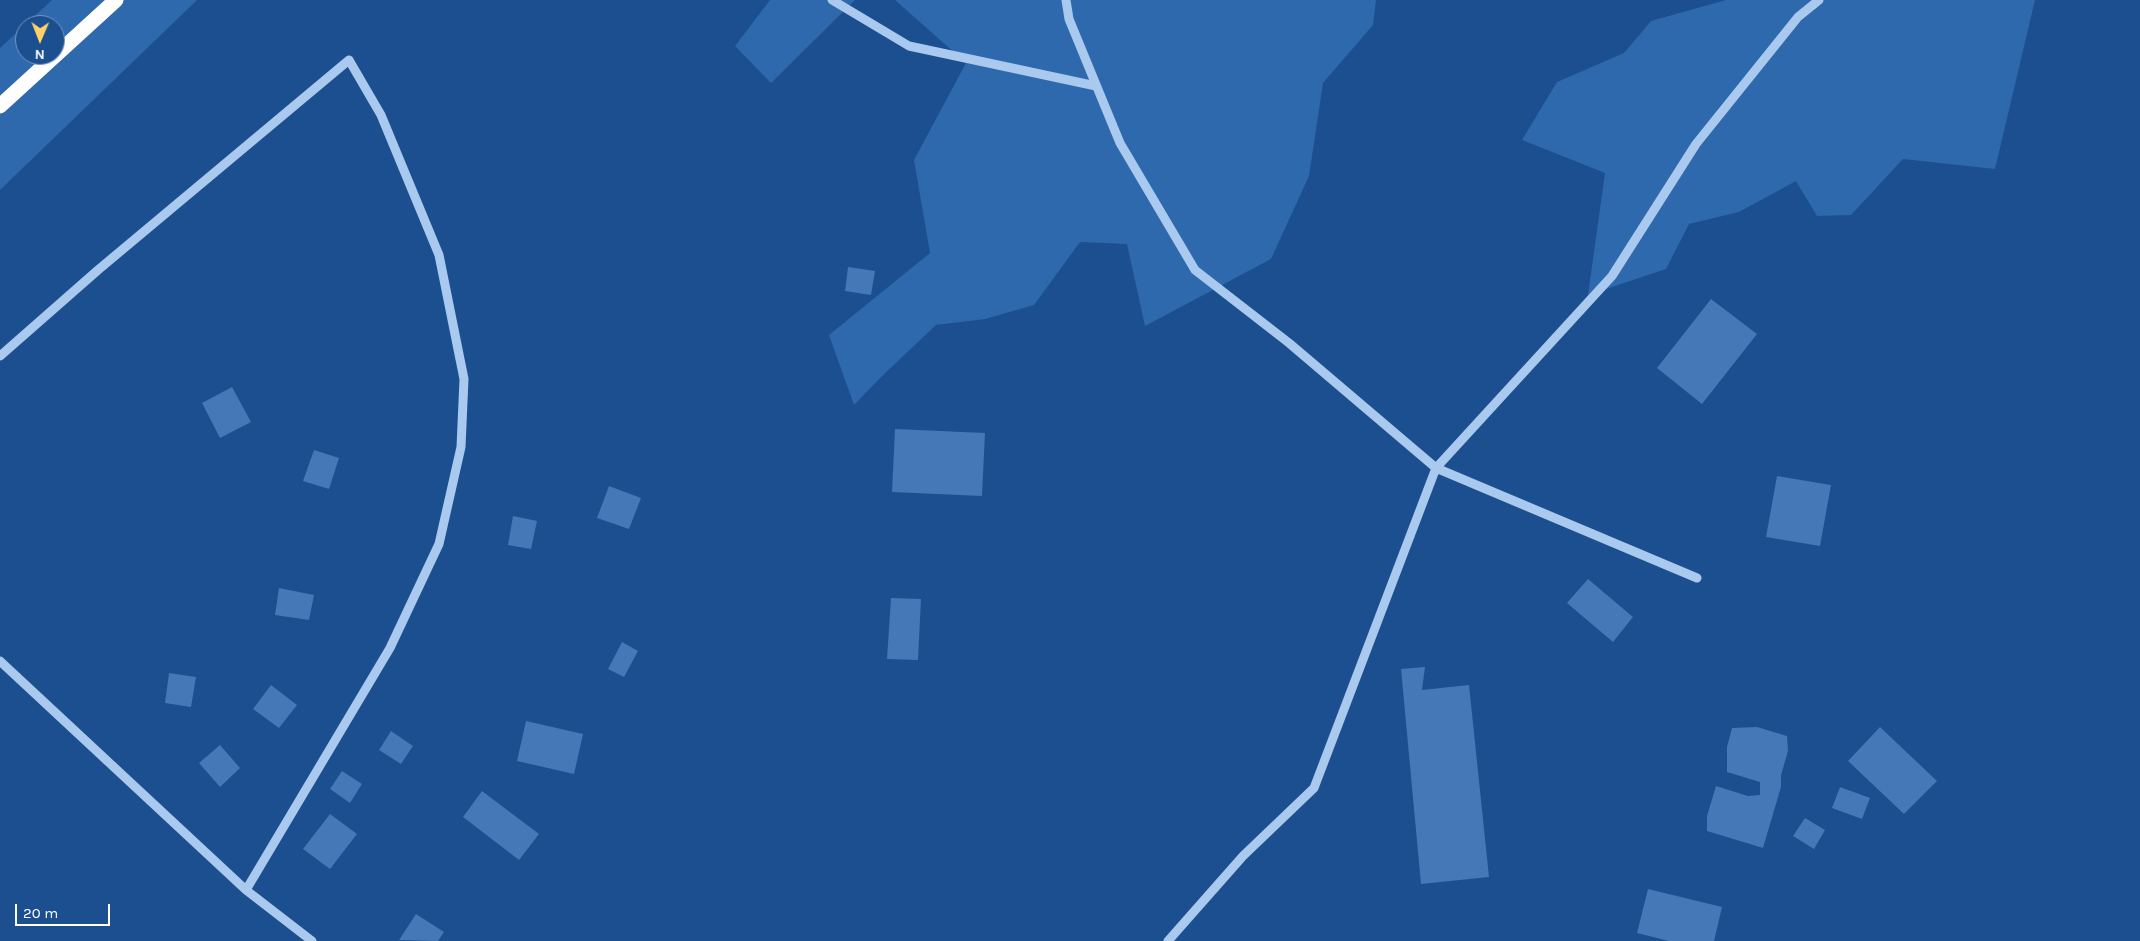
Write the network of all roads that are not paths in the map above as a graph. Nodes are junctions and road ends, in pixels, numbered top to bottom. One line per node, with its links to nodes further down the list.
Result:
1 (116, 0): 6 (highway)
2 (832, 0): 5 (street)
3 (1066, 0): 5 (street)
4 (1818, 0): 8 (street)
5 (1096, 86): 8 (street)
6 (0, 106)
7 (0, 356): 11 (street)
8 (1436, 468): 9 (street); 13 (street)
9 (1697, 578)
10 (0, 661): 11 (street)
11 (246, 890): 12 (street)
12 (312, 941)
13 (1168, 941)

